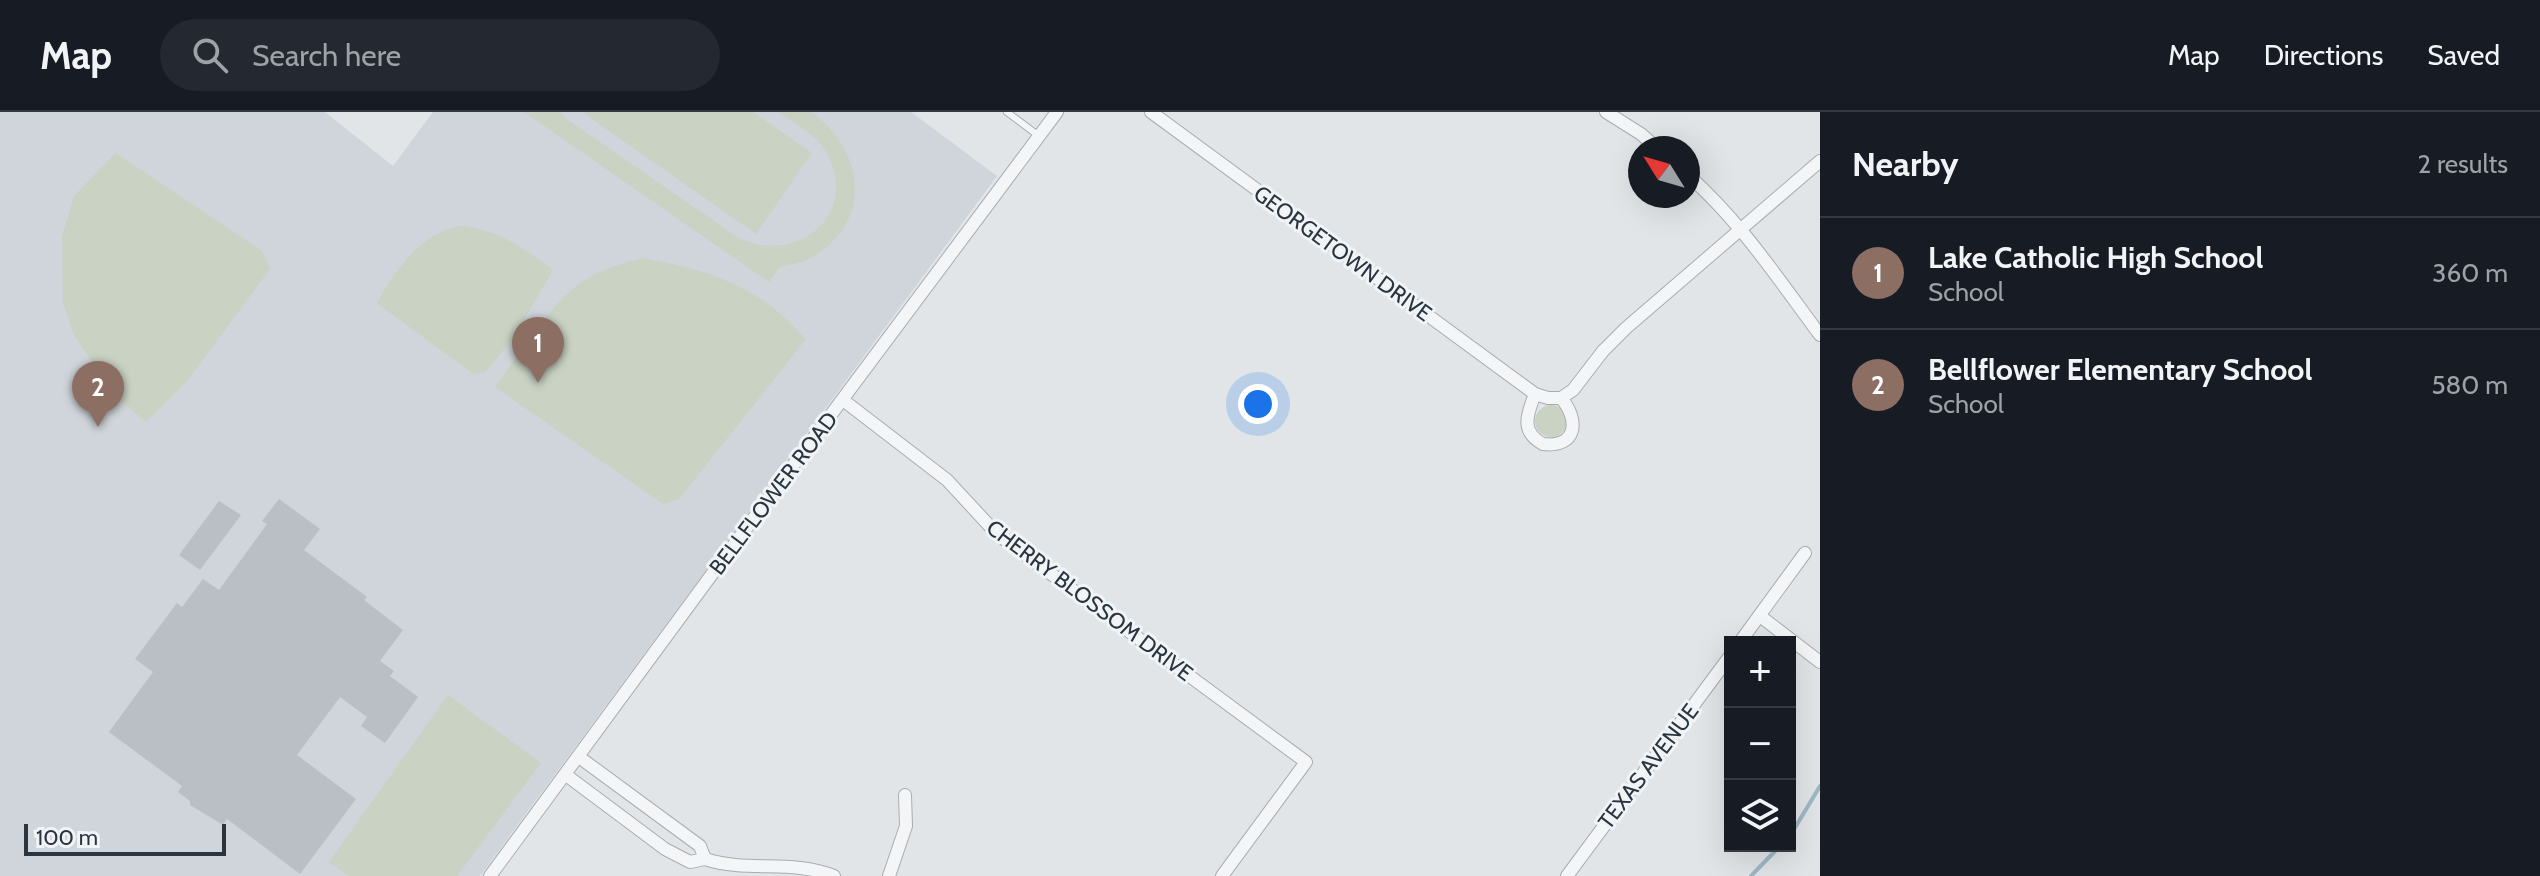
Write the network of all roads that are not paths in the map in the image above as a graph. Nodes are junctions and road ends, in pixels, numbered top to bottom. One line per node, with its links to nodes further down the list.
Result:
1 (1007, 112): 5 (lane)
2 (1057, 112): 5 (street, BELLFLOWER ROAD)
3 (1151, 112): 11 (street, GEORGETOWN DRIVE)
4 (1606, 112): 6 (street)
5 (1039, 136): 13 (street, BELLFLOWER ROAD)
6 (1643, 136)
7 (1820, 161): 9 (street)
8 (1700, 186): 9 (street)
9 (1740, 229): 10 (street); 12 (street)
10 (1820, 335)
11 (1535, 394): 12 (street, GEORGETOWN DRIVE); 12 (street)
12 (1561, 398)
13 (843, 400): 19 (street, BELLFLOWER ROAD); 26 (street, CHERRY BLOSSOM DRIVE)
14 (1805, 553): 15 (street)
15 (1760, 616): 16 (street); 17 (street)
16 (1745, 636)
17 (1820, 662)
18 (1724, 664): 27 (street, TEXAS AVENUE)
19 (579, 757): 20 (street, BELLFLOWER ROAD); 22 (street)
20 (566, 775): 22 (street); 23 (street, BELLFLOWER ROAD)
21 (905, 795): 25 (street)
22 (705, 859): 24 (street)
23 (490, 876)
24 (834, 876)
25 (889, 876)
26 (1222, 876)
27 (1567, 876)

